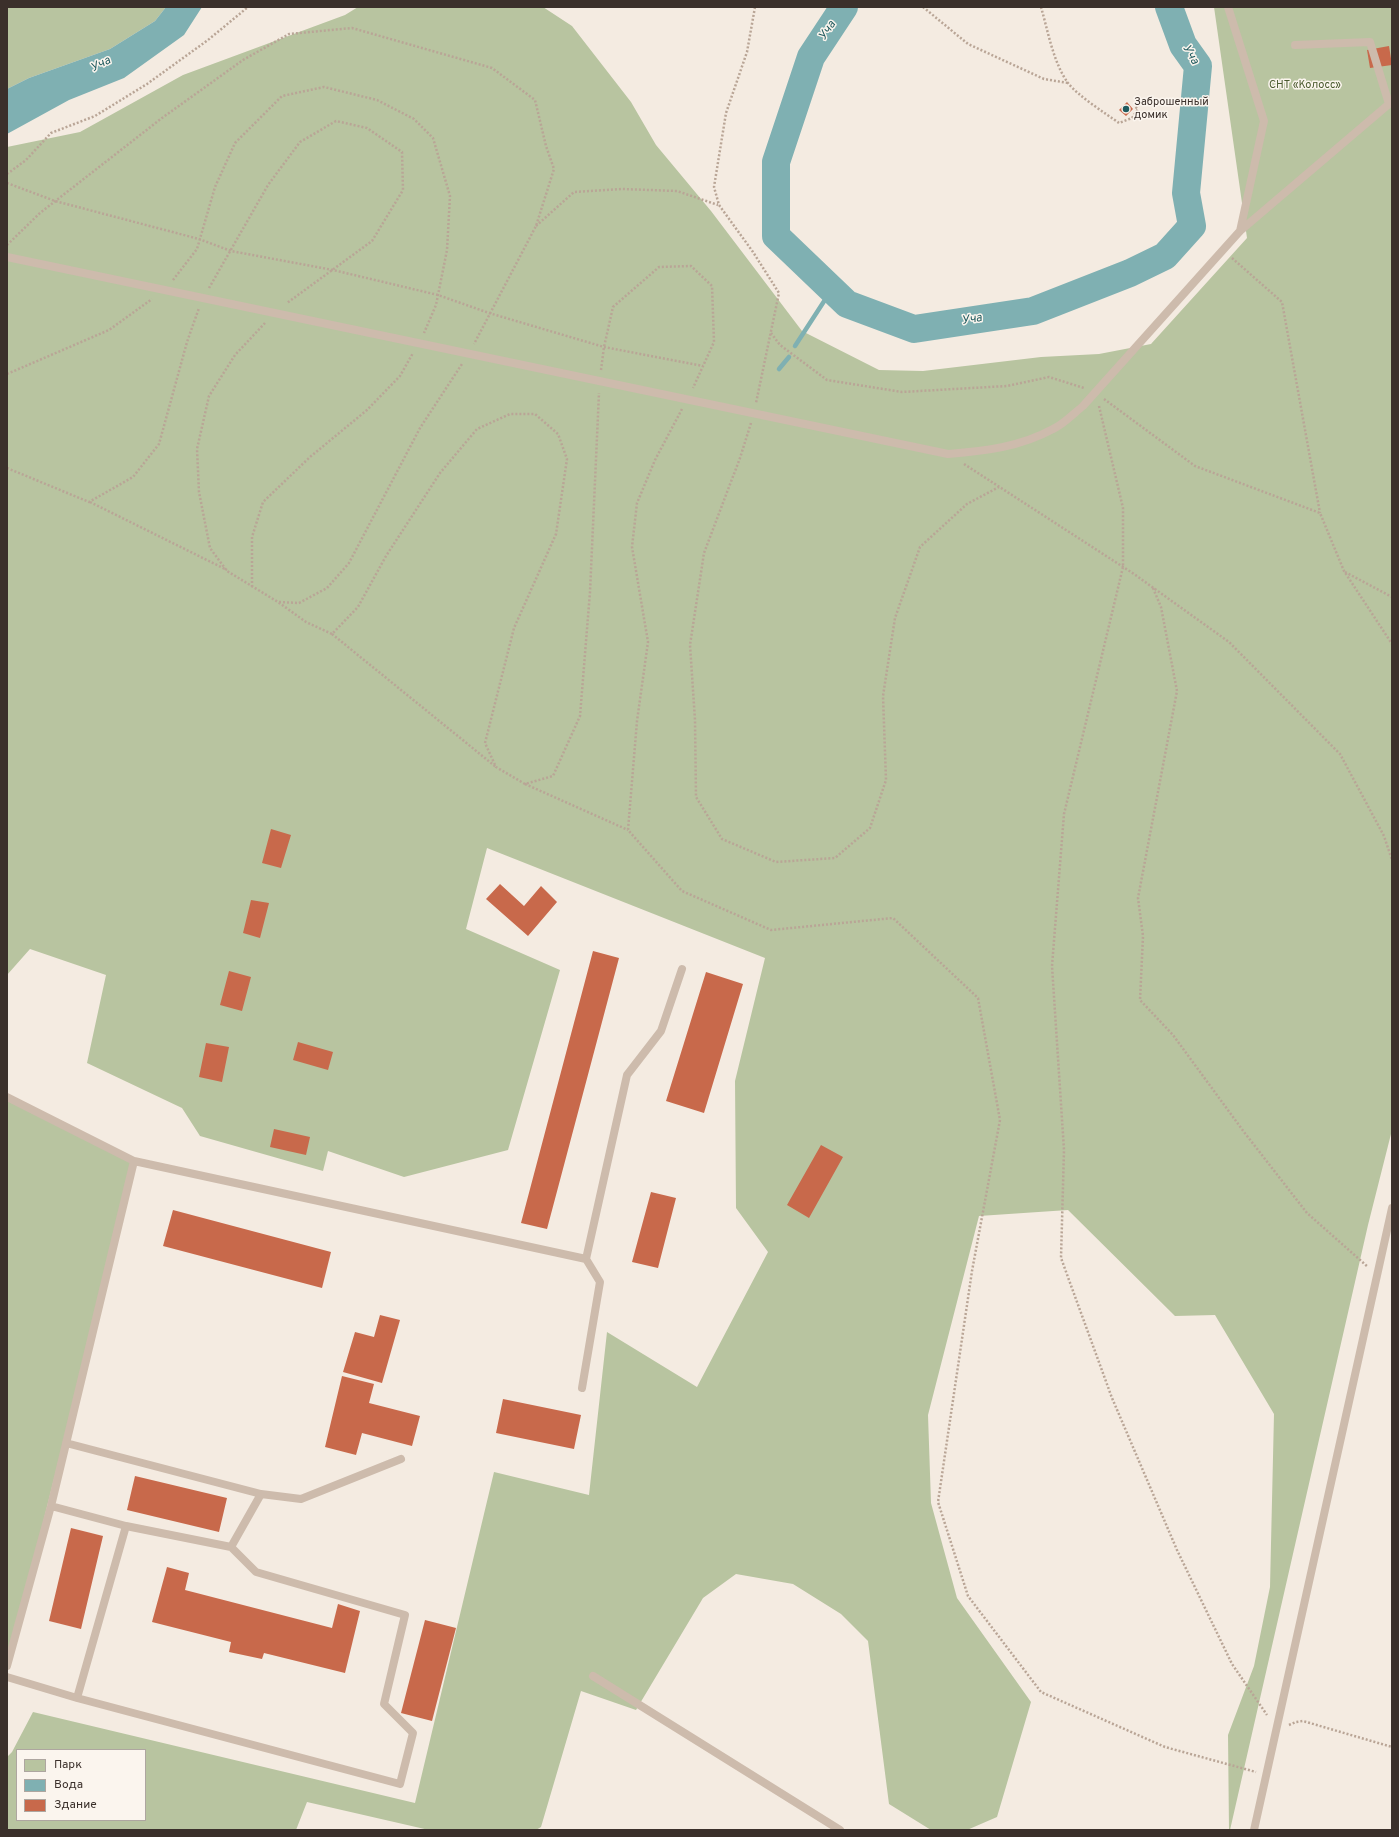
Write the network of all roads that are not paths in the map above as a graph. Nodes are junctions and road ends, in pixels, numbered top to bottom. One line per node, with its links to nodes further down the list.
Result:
1 (1228, 7): 4 (lane)
2 (1295, 45): 3 (lane)
3 (1390, 103): 4 (lane)
4 (1240, 231): 5 (lane)
5 (7, 257)
6 (682, 969): 10 (lane)
7 (7, 1097): 8 (lane)
8 (134, 1161): 10 (lane); 12 (lane)
9 (1392, 1208): 23 (lane)
10 (586, 1259): 11 (lane)
11 (582, 1388)
12 (66, 1443): 14 (lane); 15 (lane)
13 (401, 1459): 14 (lane)
14 (261, 1494): 17 (lane)
15 (51, 1506): 16 (lane); 18 (lane)
16 (126, 1526): 17 (lane); 21 (lane)
17 (231, 1547): 21 (lane)
18 (7, 1666)
19 (593, 1676): 22 (lane)
20 (7, 1677): 21 (lane)
21 (77, 1698)
22 (840, 1830)
23 (1254, 1830)

